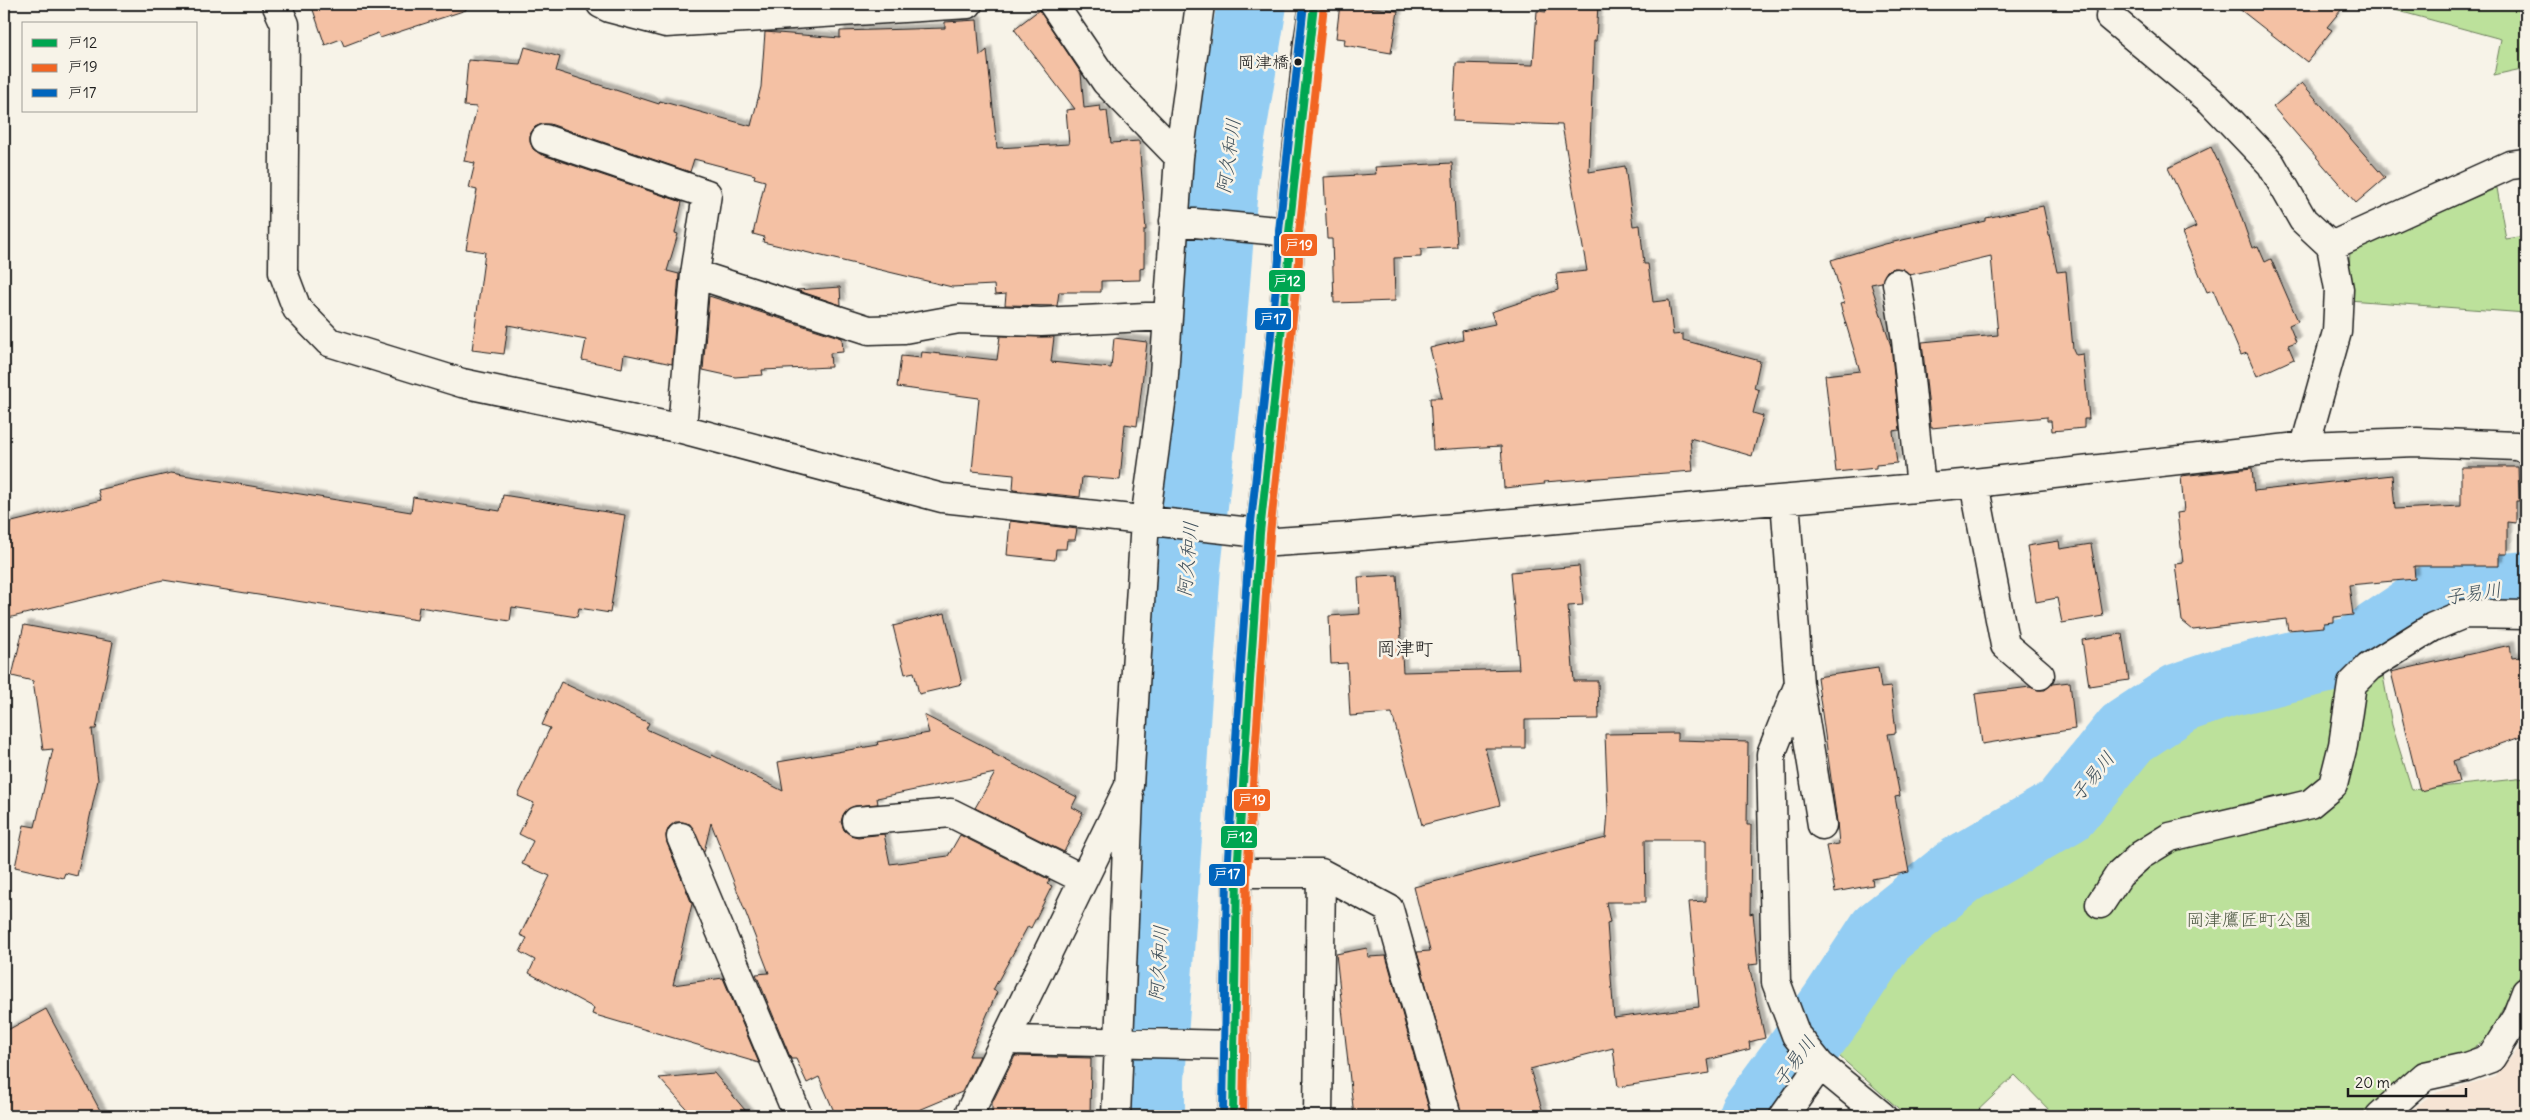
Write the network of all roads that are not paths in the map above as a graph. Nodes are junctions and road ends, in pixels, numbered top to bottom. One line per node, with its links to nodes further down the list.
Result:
1 (276, 4): 17 (street)
2 (601, 4): 3 (street)
3 (968, 4)
4 (1053, 4): 9 (street)
5 (1200, 4): 9 (street)
6 (1314, 4): 12 (street)
7 (2112, 4): 13 (street)
8 (545, 140): 14 (street)
9 (1179, 157): 11 (street)
10 (2526, 163): 13 (street)
11 (1174, 221): 12 (street); 16 (street)
12 (1289, 232): 24 (street)
13 (2331, 246): 18 (street)
14 (695, 274): 16 (street); 17 (street)
15 (1897, 283): 21 (street)
16 (1167, 316): 23 (street)
17 (682, 429): 23 (street)
18 (2306, 446): 19 (street); 20 (street)
19 (2526, 449)
20 (1974, 483): 21 (street); 26 (street)
21 (1921, 487): 22 (street)
22 (1785, 500): 24 (street); 27 (street)
23 (1151, 520): 24 (street); 28 (street)
24 (1260, 538): 32 (street)
25 (2526, 615): 35 (street)
26 (2040, 675)
27 (1799, 684): 30 (street); 41 (street)
28 (1129, 786): 34 (street); 39 (street)
29 (858, 821): 34 (street)
30 (1822, 825)
31 (681, 837): 42 (street)
32 (1237, 873): 33 (street); 40 (street)
33 (1321, 873): 46 (street); 47 (street)
34 (1084, 879): 38 (street)
35 (2100, 904)
36 (2526, 992): 37 (street)
37 (2521, 1018): 50 (street)
38 (1005, 1040): 39 (street); 43 (street)
39 (1124, 1043): 40 (street); 44 (street)
40 (1234, 1045): 45 (street)
41 (1820, 1065): 48 (street); 49 (street)
42 (798, 1116)
43 (968, 1116)
44 (1116, 1116)
45 (1233, 1116)
46 (1318, 1116)
47 (1447, 1116)
48 (1784, 1116)
49 (1882, 1116)
50 (2380, 1116)

